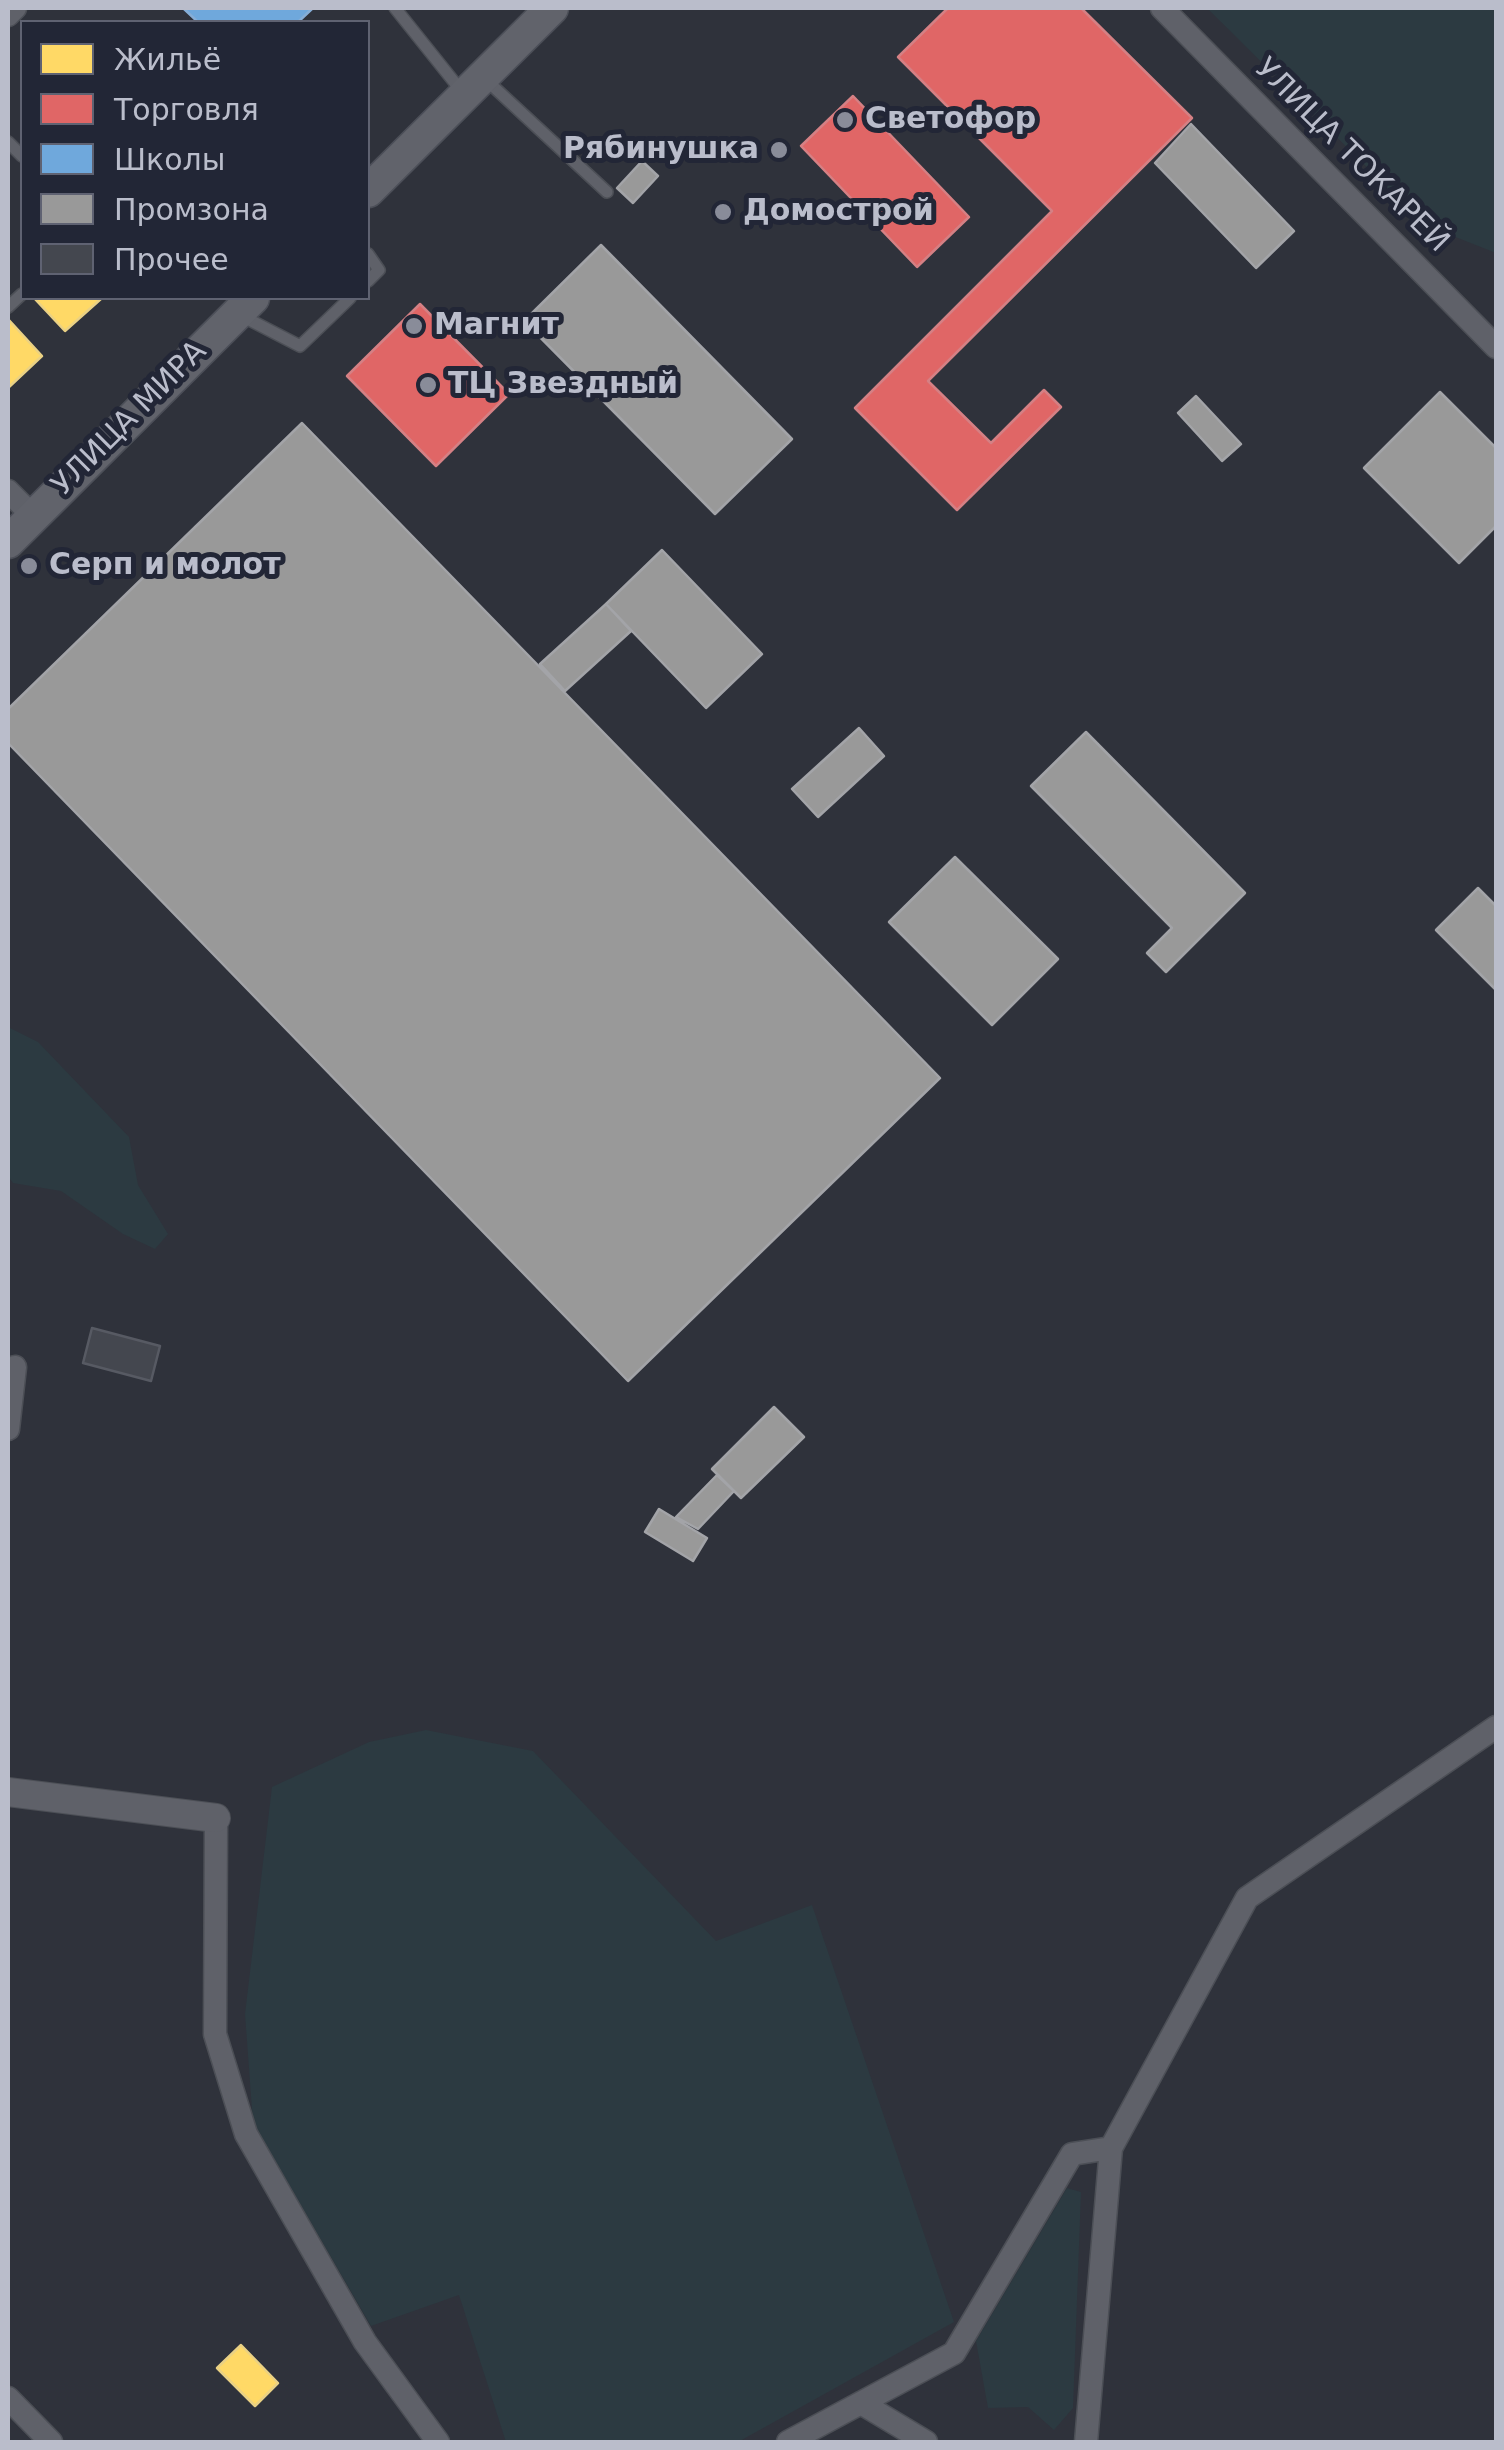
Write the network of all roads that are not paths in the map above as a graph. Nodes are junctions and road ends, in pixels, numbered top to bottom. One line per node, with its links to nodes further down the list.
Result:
1 (15, 8): 5 (street)
2 (396, 8): 6 (lane)
3 (552, 8): 6 (main road)
4 (1162, 8): 13 (street, УЛИЦА ТОКАРЕЙ)
5 (8, 15)
6 (472, 84): 7 (main road); 8 (lane)
7 (370, 189)
8 (606, 192)
9 (370, 257): 10 (lane)
10 (370, 279)
11 (348, 300): 12 (lane)
12 (244, 305): 15 (main road, УЛИЦА МИРА)
13 (1491, 332)
14 (8, 491): 15 (street)
15 (33, 516): 16 (main road, УЛИЦА МИРА)
16 (8, 542)
17 (15, 1366): 18 (street)
18 (8, 1429)
19 (1496, 1727): 22 (street)
20 (8, 1792): 21 (street)
21 (216, 1818): 26 (street)
22 (1110, 2148): 24 (street); 29 (street)
23 (8, 2398): 25 (street)
24 (861, 2404): 27 (street); 28 (street)
25 (52, 2442)
26 (438, 2442)
27 (788, 2442)
28 (926, 2442)
29 (1086, 2442)

